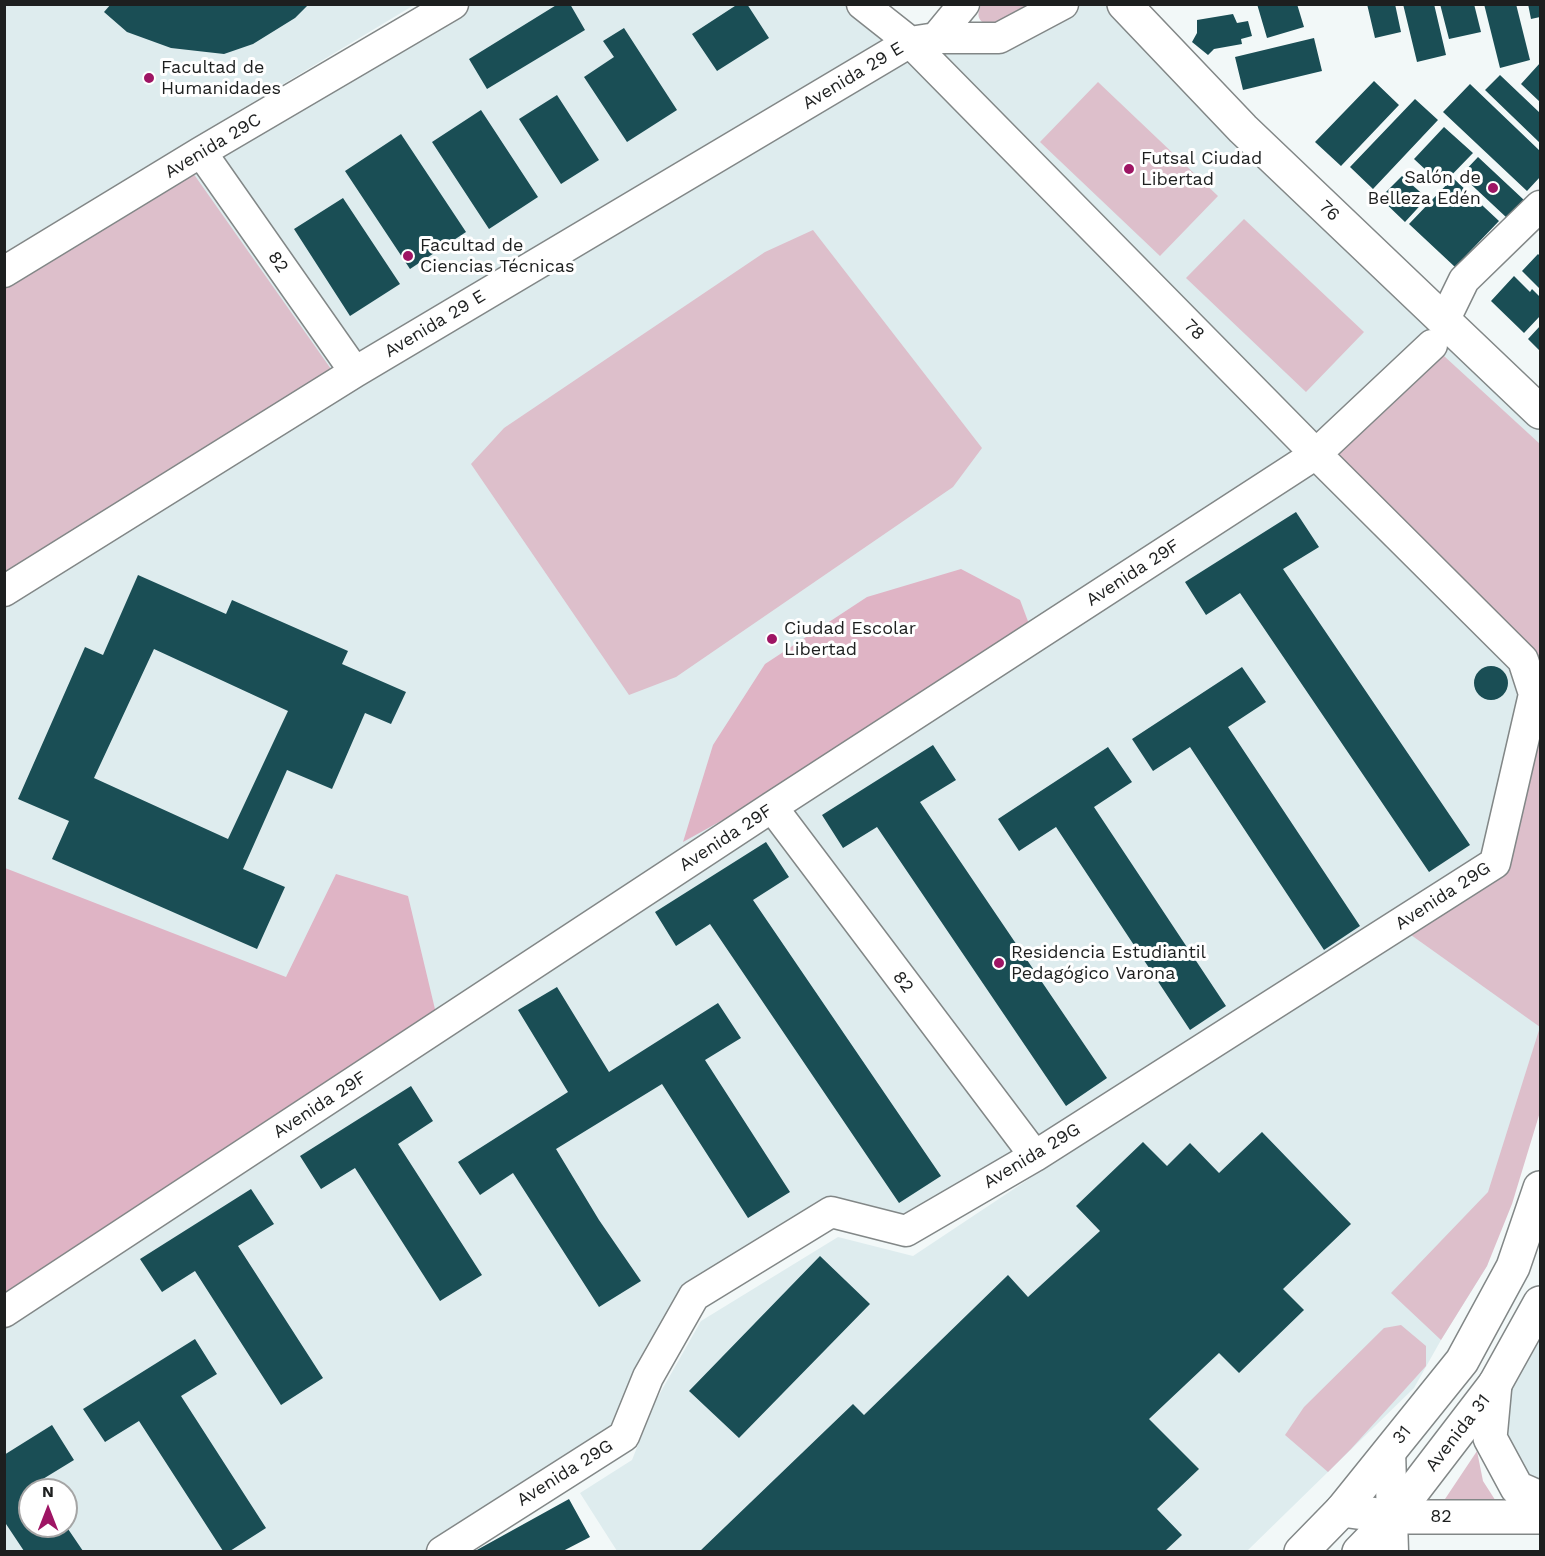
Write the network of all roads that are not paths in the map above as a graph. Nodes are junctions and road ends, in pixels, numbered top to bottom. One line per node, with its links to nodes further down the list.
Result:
1 (453, 4): 7 (street, Avenida 29C)
2 (862, 4): 6 (street, 78)
3 (964, 4): 6 (street, Avenida 29 E)
4 (1063, 4): 6 (street)
5 (1124, 4): 10 (street, 76)
6 (923, 40): 11 (street, Avenida 29 E); 13 (street, 78)
7 (201, 152): 9 (street, Avenida 29C); 11 (street, 82)
8 (1540, 206): 10 (street, Avenida 29F)
9 (4, 272)
10 (1438, 333): 12 (street, 76); 13 (street, Avenida 29F)
11 (355, 372): 14 (street, Avenida 29 E)
12 (1540, 412)
13 (1316, 454): 15 (street, 78); 16 (street, Avenida 29F)
14 (4, 591)
15 (1523, 660): 17 (street, Avenida 29G)
16 (772, 807): 17 (street, 82); 20 (street, Avenida 29F)
17 (1035, 1156): 27 (street, Avenida 29G)
18 (1540, 1188): 22 (street, 31)
19 (1540, 1302): 21 (street, Avenida 31)
20 (4, 1312)
21 (1496, 1384): 23 (street); 25 (street, Avenida 31)
22 (1390, 1450): 24 (street, 31); 25 (street)
23 (1540, 1498)
24 (1342, 1510): 25 (street, 82); 28 (street)
25 (1393, 1517): 26 (street, 82); 29 (street, Avenida 31); 30 (street)
26 (1540, 1517)
27 (442, 1551)
28 (1301, 1551)
29 (1359, 1551)
30 (1393, 1551)

